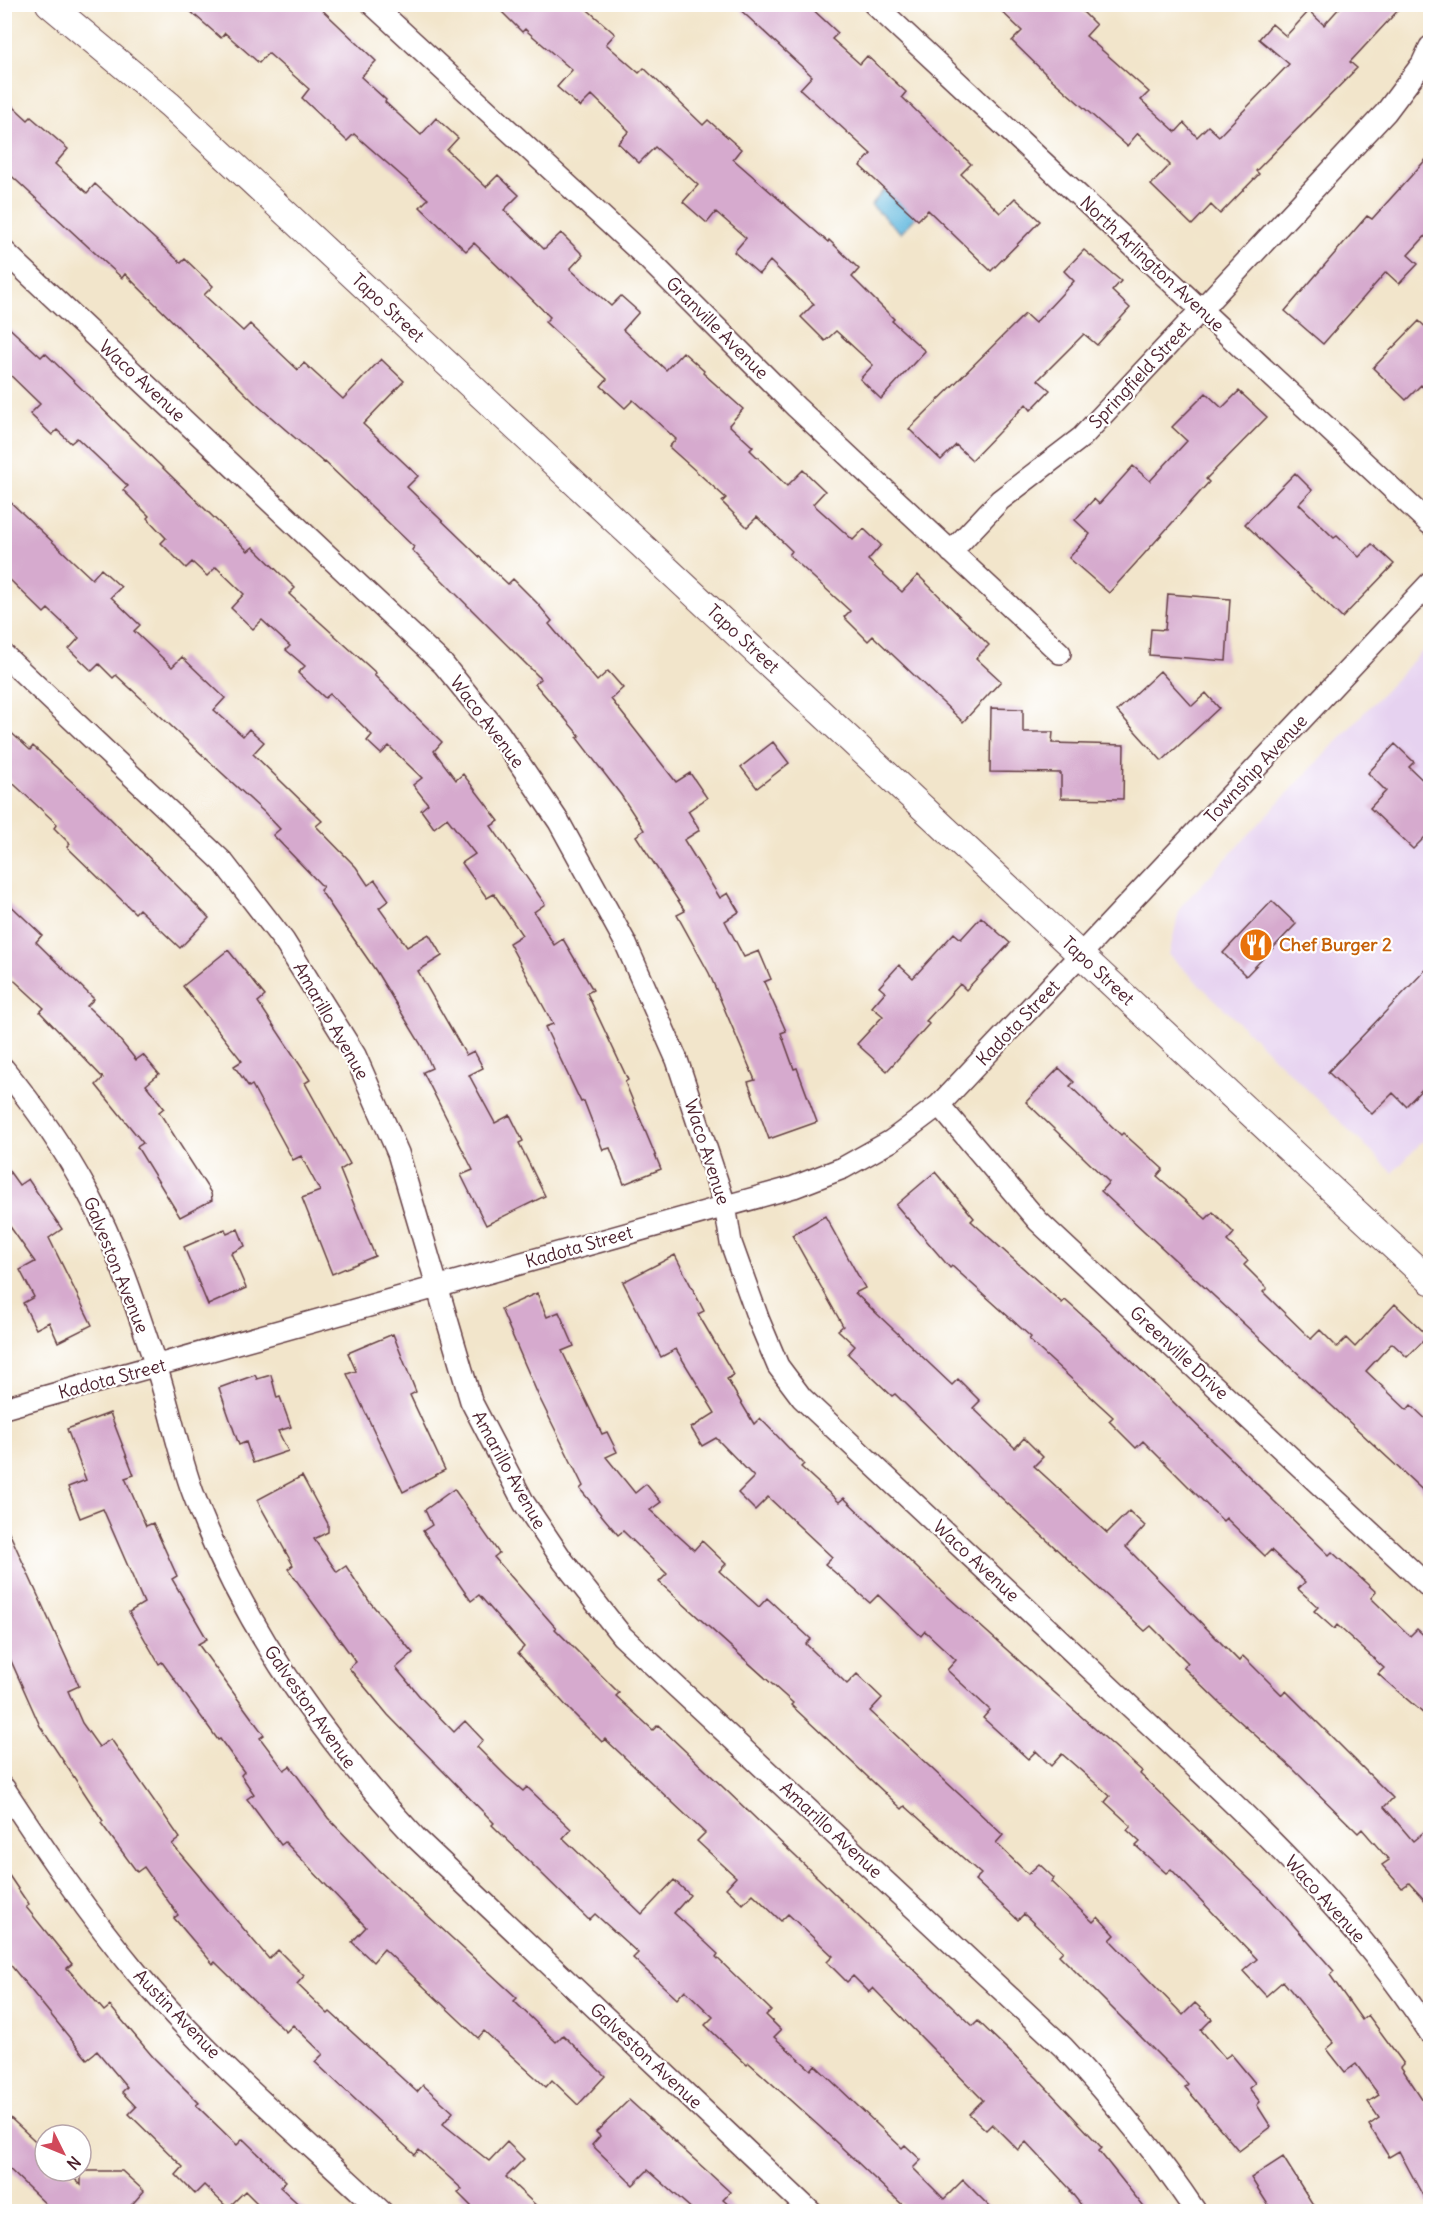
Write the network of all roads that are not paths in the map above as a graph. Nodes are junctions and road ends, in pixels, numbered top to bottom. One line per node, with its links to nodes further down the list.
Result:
1 (49, 4): 12 (street, Tapo Street)
2 (372, 4): 8 (street, Granville Avenue)
3 (874, 4): 6 (street, North Arlington Avenue)
4 (1431, 47): 6 (street, Springfield Street)
5 (4, 251): 15 (street, Waco Avenue)
6 (1201, 310): 7 (street, North Arlington Avenue); 8 (street, Springfield Street)
7 (1431, 524)
8 (951, 552): 10 (street, Granville Avenue)
9 (1431, 583): 12 (street, Township Avenue)
10 (1060, 653)
11 (4, 655): 17 (street, Amarillo Avenue)
12 (1082, 956): 14 (street, Kadota Street); 16 (street, Tapo Street)
13 (4, 1069): 18 (street, Galveston Avenue)
14 (939, 1105): 15 (street, Kadota Street); 20 (street, Greenville Drive)
15 (725, 1205): 17 (street, Kadota Street); 22 (street, Waco Avenue)
16 (1431, 1281)
17 (439, 1287): 18 (street, Kadota Street); 25 (street, Amarillo Avenue)
18 (156, 1367): 19 (street, Kadota Street); 24 (street, Galveston Avenue)
19 (4, 1408)
20 (1431, 1588)
21 (4, 1788): 23 (street, Austin Avenue)
22 (1431, 2033)
23 (382, 2211)
24 (811, 2211)
25 (1196, 2211)

